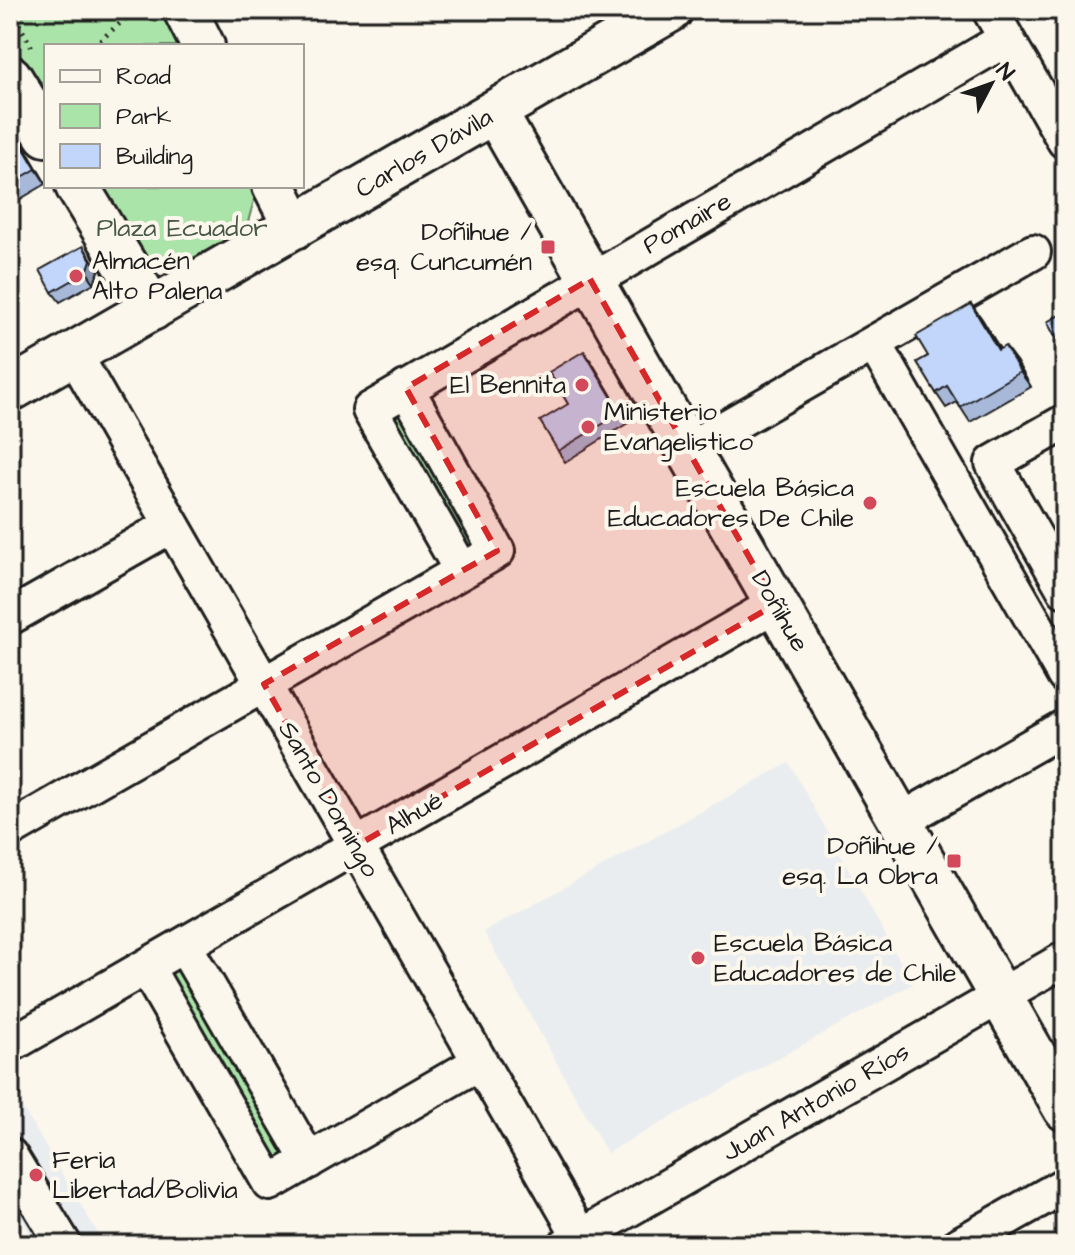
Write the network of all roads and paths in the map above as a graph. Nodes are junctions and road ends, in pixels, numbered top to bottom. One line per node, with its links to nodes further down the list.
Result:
1 (11, 10): 6 (path)
2 (185, 10): 9 (street)
3 (671, 10): 11 (street, Carlos Dávila)
4 (133, 11): 8 (path)
5 (998, 24): 13 (street); 18 (street, Pomaire)
6 (22, 29): 7 (path); 10 (path)
7 (10, 37)
8 (96, 44)
9 (202, 44)
10 (17, 73): 12 (street)
11 (495, 112): 16 (street, Carlos Dávila); 18 (street, Doñihue)
12 (44, 131)
13 (1065, 141)
14 (78, 188): 19 (street)
15 (275, 188): 16 (street)
16 (295, 227): 19 (street, Carlos Dávila)
17 (1033, 252): 20 (street)
18 (590, 279): 22 (street, Pomaire); 25 (street, Doñihue)
19 (152, 309): 21 (street, Carlos Dávila)
20 (874, 343): 25 (street); 31 (street)
21 (74, 354): 23 (street, Carlos Dávila); 26 (street, Santo Domingo)
22 (406, 388): 27 (street); 27 (street, Pomaire)
23 (10, 390)
24 (1065, 422): 28 (street)
25 (687, 450): 29 (street, Doñihue)
26 (172, 525): 30 (street); 32 (street, Santo Domingo)
27 (462, 571): 32 (street)
28 (1065, 590)
29 (776, 604): 34 (street, Doñihue); 36 (street, Alhué)
30 (10, 617)
31 (1065, 676)
32 (264, 684): 35 (street); 36 (street, Santo Domingo)
33 (1065, 727): 34 (street)
34 (900, 821): 40 (street, Doñihue)
35 (10, 830)
36 (356, 846): 37 (street, Alhué); 42 (street, Santo Domingo)
37 (184, 945): 39 (street, Alhué); 45 (street)
38 (1065, 959): 40 (street, Juan Antonio Ríos)
39 (146, 967): 41 (street, Alhué); 45 (street)
40 (1001, 996): 43 (street, Doñihue); 47 (street, Juan Antonio Ríos)
41 (10, 1045)
42 (480, 1062): 45 (street); 47 (street, Santo Domingo)
43 (1065, 1109)
44 (10, 1156): 48 (street)
45 (309, 1161)
46 (1065, 1185): 49 (street)
47 (577, 1242)
48 (64, 1245)
49 (959, 1245)

